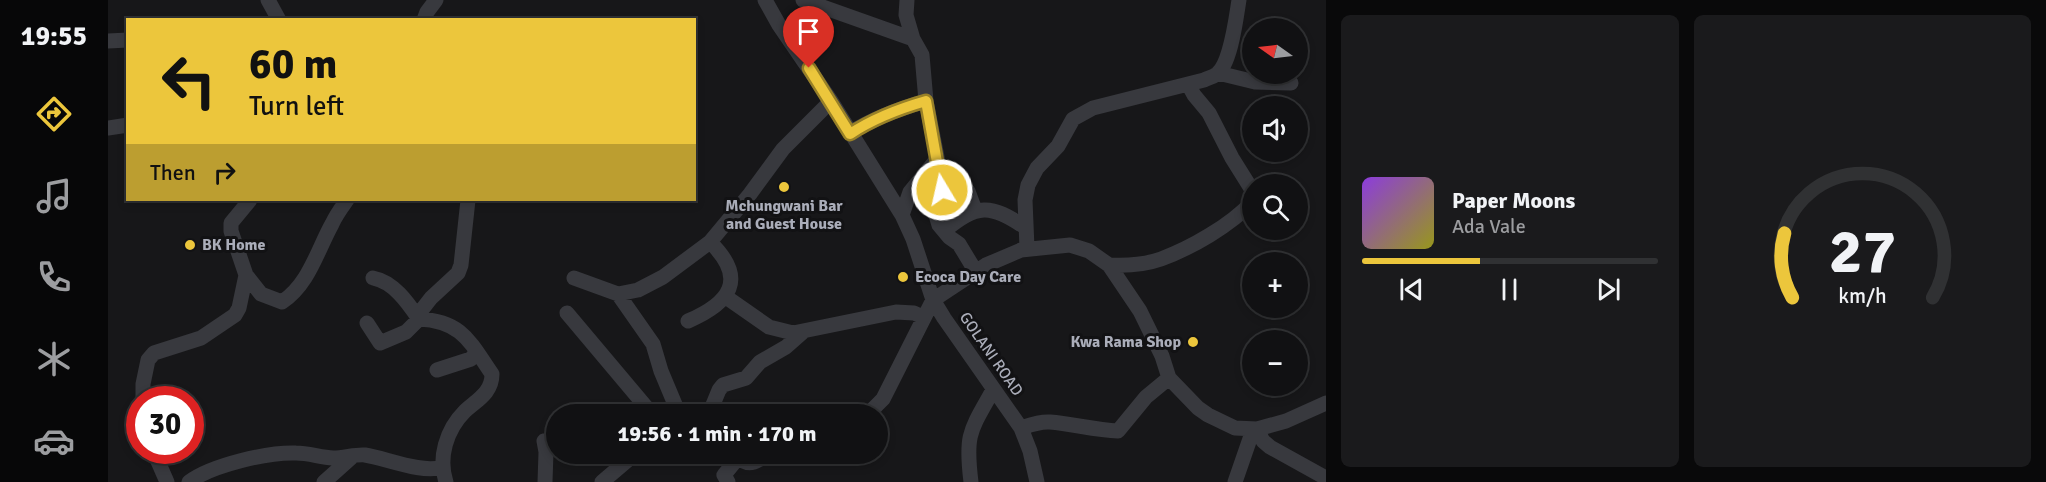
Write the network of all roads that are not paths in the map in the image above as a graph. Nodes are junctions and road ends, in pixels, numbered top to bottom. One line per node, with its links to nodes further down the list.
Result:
1 (268, 0): 7 (street)
2 (436, 0): 8 (street)
3 (765, 0): 15 (street, GOLANI ROAD)
4 (803, 0): 9 (street)
5 (906, 0): 9 (street)
6 (1239, 0): 12 (street)
7 (278, 18)
8 (425, 18)
9 (913, 39): 16 (street)
10 (108, 41): 11 (street)
11 (126, 42)
12 (1218, 73): 13 (street); 14 (street)
13 (1242, 79)
14 (1188, 84): 21 (street); 29 (street)
15 (831, 101): 19 (street, GOLANI ROAD); 31 (street)
16 (926, 101): 19 (street); 20 (street)
17 (126, 125): 18 (street)
18 (108, 128)
19 (850, 134): 28 (street, GOLANI ROAD)
20 (937, 159): 28 (street); 30 (street)
21 (1242, 174)
22 (968, 191): 26 (street)
23 (249, 201): 35 (street)
24 (346, 201): 35 (street)
25 (468, 201): 42 (street)
26 (975, 210): 29 (street); 30 (street)
27 (1242, 213): 33 (street)
28 (902, 215): 40 (street, GOLANI ROAD)
29 (1026, 228): 32 (street)
30 (945, 231): 34 (street)
31 (710, 242): 38 (street); 39 (street)
32 (1027, 248): 33 (street); 34 (street)
33 (1109, 265): 49 (street)
34 (976, 272): 40 (street)
35 (246, 275): 50 (street)
36 (373, 278): 42 (street)
37 (574, 278): 38 (street)
38 (618, 294): 54 (street)
39 (726, 297): 44 (street); 46 (street)
40 (933, 300): 43 (street); 51 (street, GOLANI ROAD)
41 (567, 313): 53 (street)
42 (418, 317): 45 (street); 47 (street)
43 (924, 317): 46 (street); 56 (street)
44 (688, 321)
45 (366, 323)
46 (803, 332): 55 (street)
47 (476, 352): 48 (street); 64 (street)
48 (437, 370)
49 (1169, 378): 57 (street); 58 (street)
50 (143, 386)
51 (993, 390): 57 (street, GOLANI ROAD); 66 (street)
52 (1326, 403): 58 (street)
53 (644, 404)
54 (675, 404)
55 (713, 404)
56 (878, 404)
57 (1022, 428): 74 (street, GOLANI ROAD)
58 (1255, 430): 65 (street); 75 (street)
59 (544, 441): 71 (street)
60 (352, 457): 64 (street); 68 (street); 69 (street)
61 (159, 464): 67 (street)
62 (623, 464): 72 (street)
63 (729, 464): 73 (street)
64 (442, 467): 70 (street)
65 (1326, 478)
66 (968, 479)
67 (167, 482)
68 (189, 482)
69 (324, 482)
70 (446, 482)
71 (545, 482)
72 (602, 482)
73 (728, 482)
74 (1037, 482)
75 (1235, 482)

